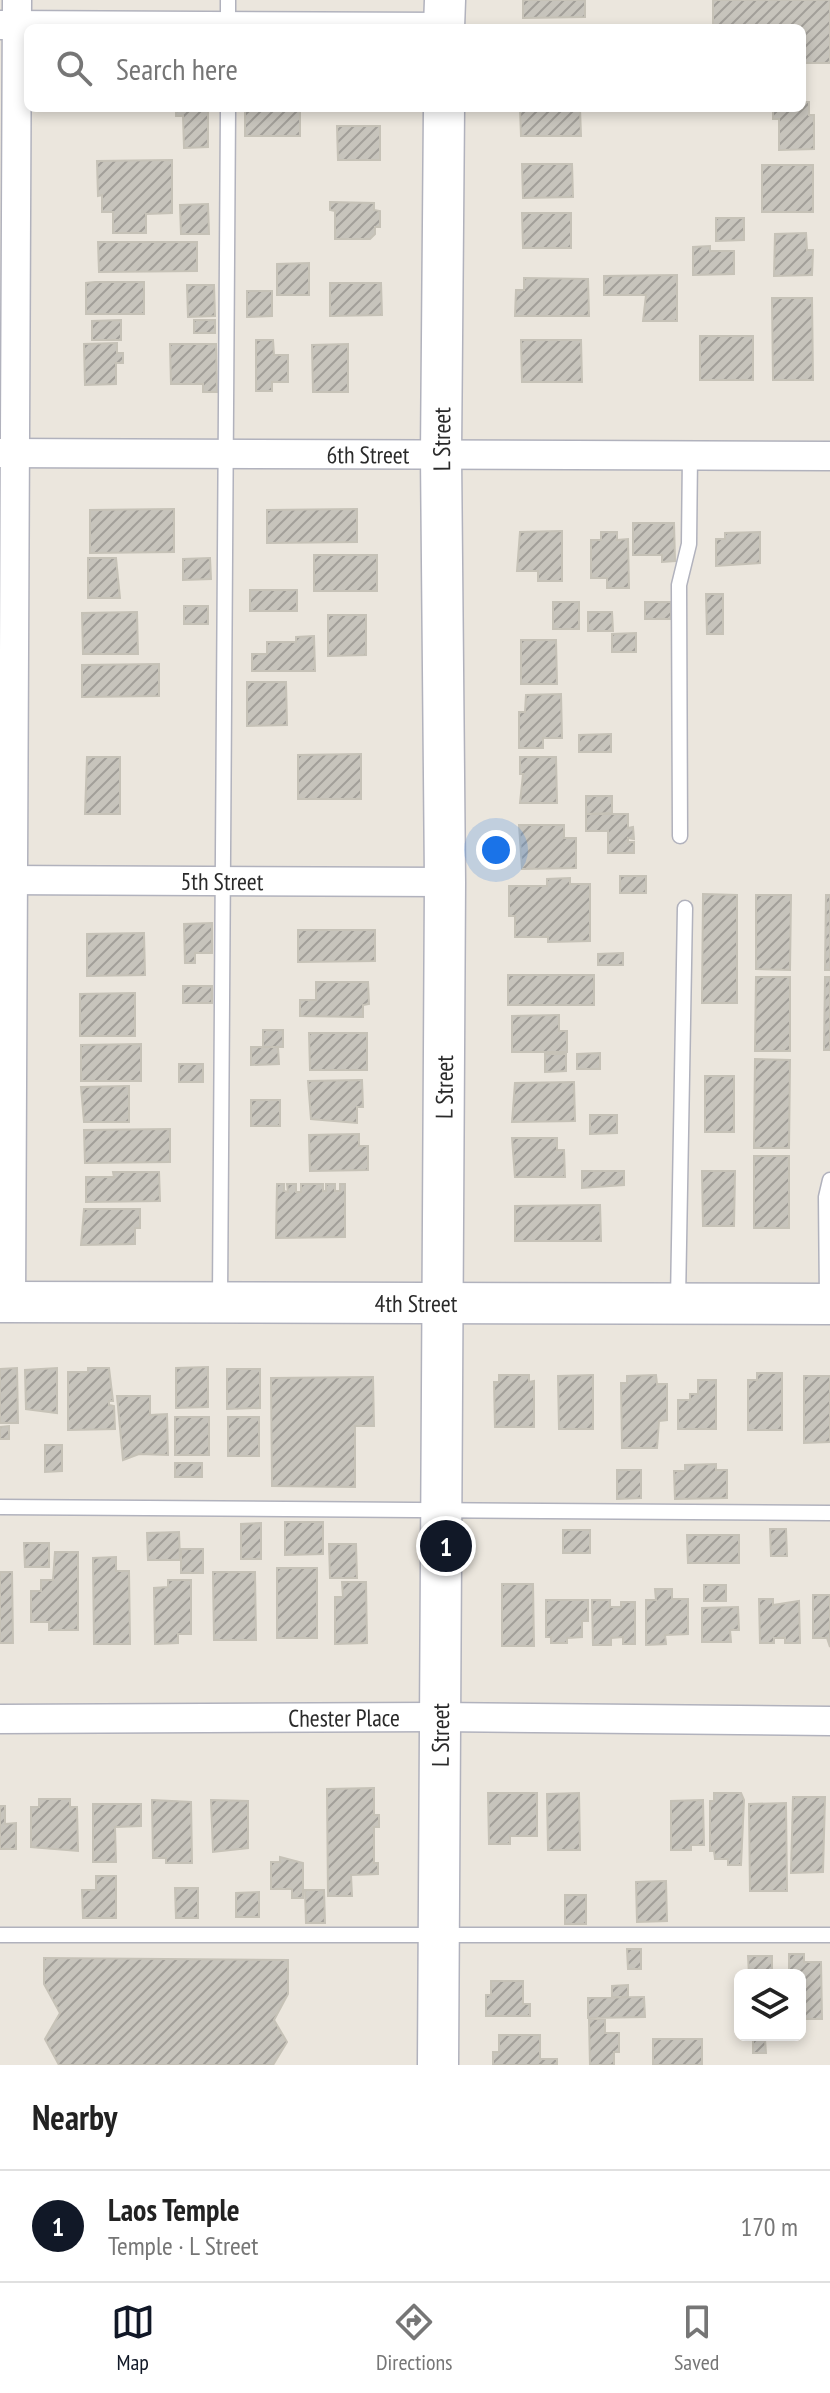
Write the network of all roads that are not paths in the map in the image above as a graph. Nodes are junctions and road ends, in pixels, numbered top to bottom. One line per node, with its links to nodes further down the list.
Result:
1 (12, 17): 2 (street); 6 (street)
2 (228, 18): 3 (street)
3 (444, 18)
4 (228, 112): 7 (lane)
5 (444, 112): 8 (street, L Street)
6 (8, 453): 7 (street, 6th Street); 12 (street)
7 (224, 454): 8 (street, 6th Street); 13 (lane)
8 (441, 455): 9 (street, 6th Street); 14 (street, L Street)
9 (690, 455): 10 (street, 6th Street); 11 (lane)
10 (830, 456)
11 (680, 836)
12 (7, 880): 13 (street, 5th Street); 17 (street)
13 (224, 881): 14 (street, 5th Street); 18 (lane)
14 (445, 882): 21 (street, L Street)
15 (685, 908): 19 (lane)
16 (830, 1180): 20 (lane)
17 (6, 1302): 18 (street, 4th Street)
18 (220, 1303): 21 (street, 4th Street)
19 (678, 1304): 20 (street, 4th Street); 21 (street, 4th Street)
20 (829, 1304)
21 (441, 1305): 23 (street, L Street)
22 (0, 1507): 23 (lane)
23 (440, 1508): 24 (lane); 25 (street, L Street)
24 (830, 1513)
25 (438, 1717): 26 (street, Chester Place); 27 (street, Chester Place); 29 (street, L Street)
26 (0, 1719)
27 (830, 1721)
28 (0, 1935): 29 (lane)
29 (438, 1935): 30 (lane); 31 (street, L Street)
30 (830, 1935)
31 (438, 2065)

